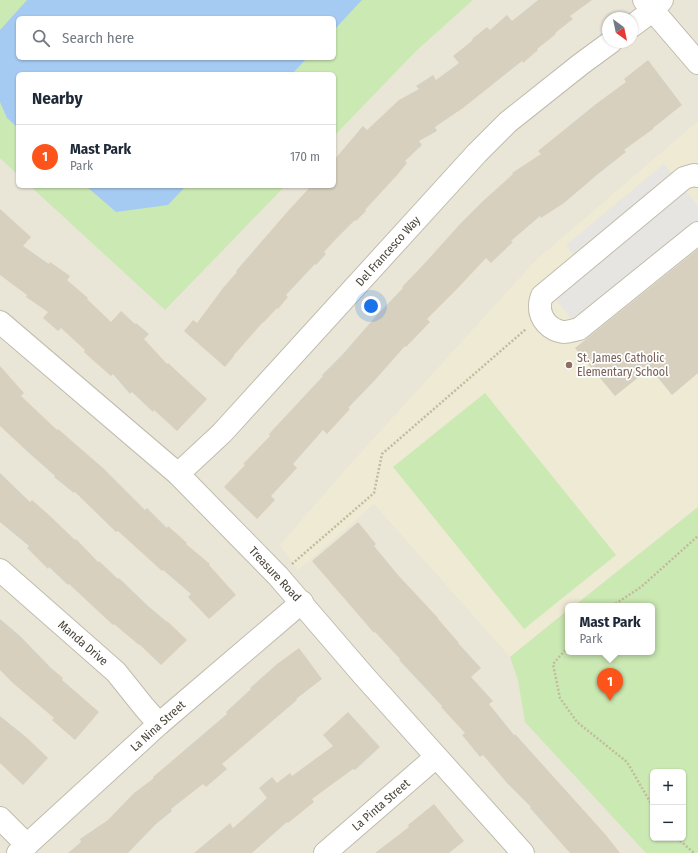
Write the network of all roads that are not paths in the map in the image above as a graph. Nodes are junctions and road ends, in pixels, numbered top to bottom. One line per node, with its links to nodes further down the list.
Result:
1 (653, 4): 2 (street); 4 (street)
2 (638, 20)
3 (603, 48): 8 (street, Del Francesco Way)
4 (698, 63)
5 (698, 176): 6 (street)
6 (698, 233)
7 (0, 322): 8 (street, Treasure Road)
8 (178, 474): 10 (street, Treasure Road)
9 (0, 570): 11 (street, Manda Drive)
10 (302, 602): 11 (street, La Nina Street); 12 (street, Treasure Road)
11 (159, 724): 14 (street, La Nina Street)
12 (436, 757): 15 (street, La Pinta Street); 16 (street, Treasure Road)
13 (0, 818): 14 (street)
14 (23, 849)
15 (325, 853)
16 (524, 853)

